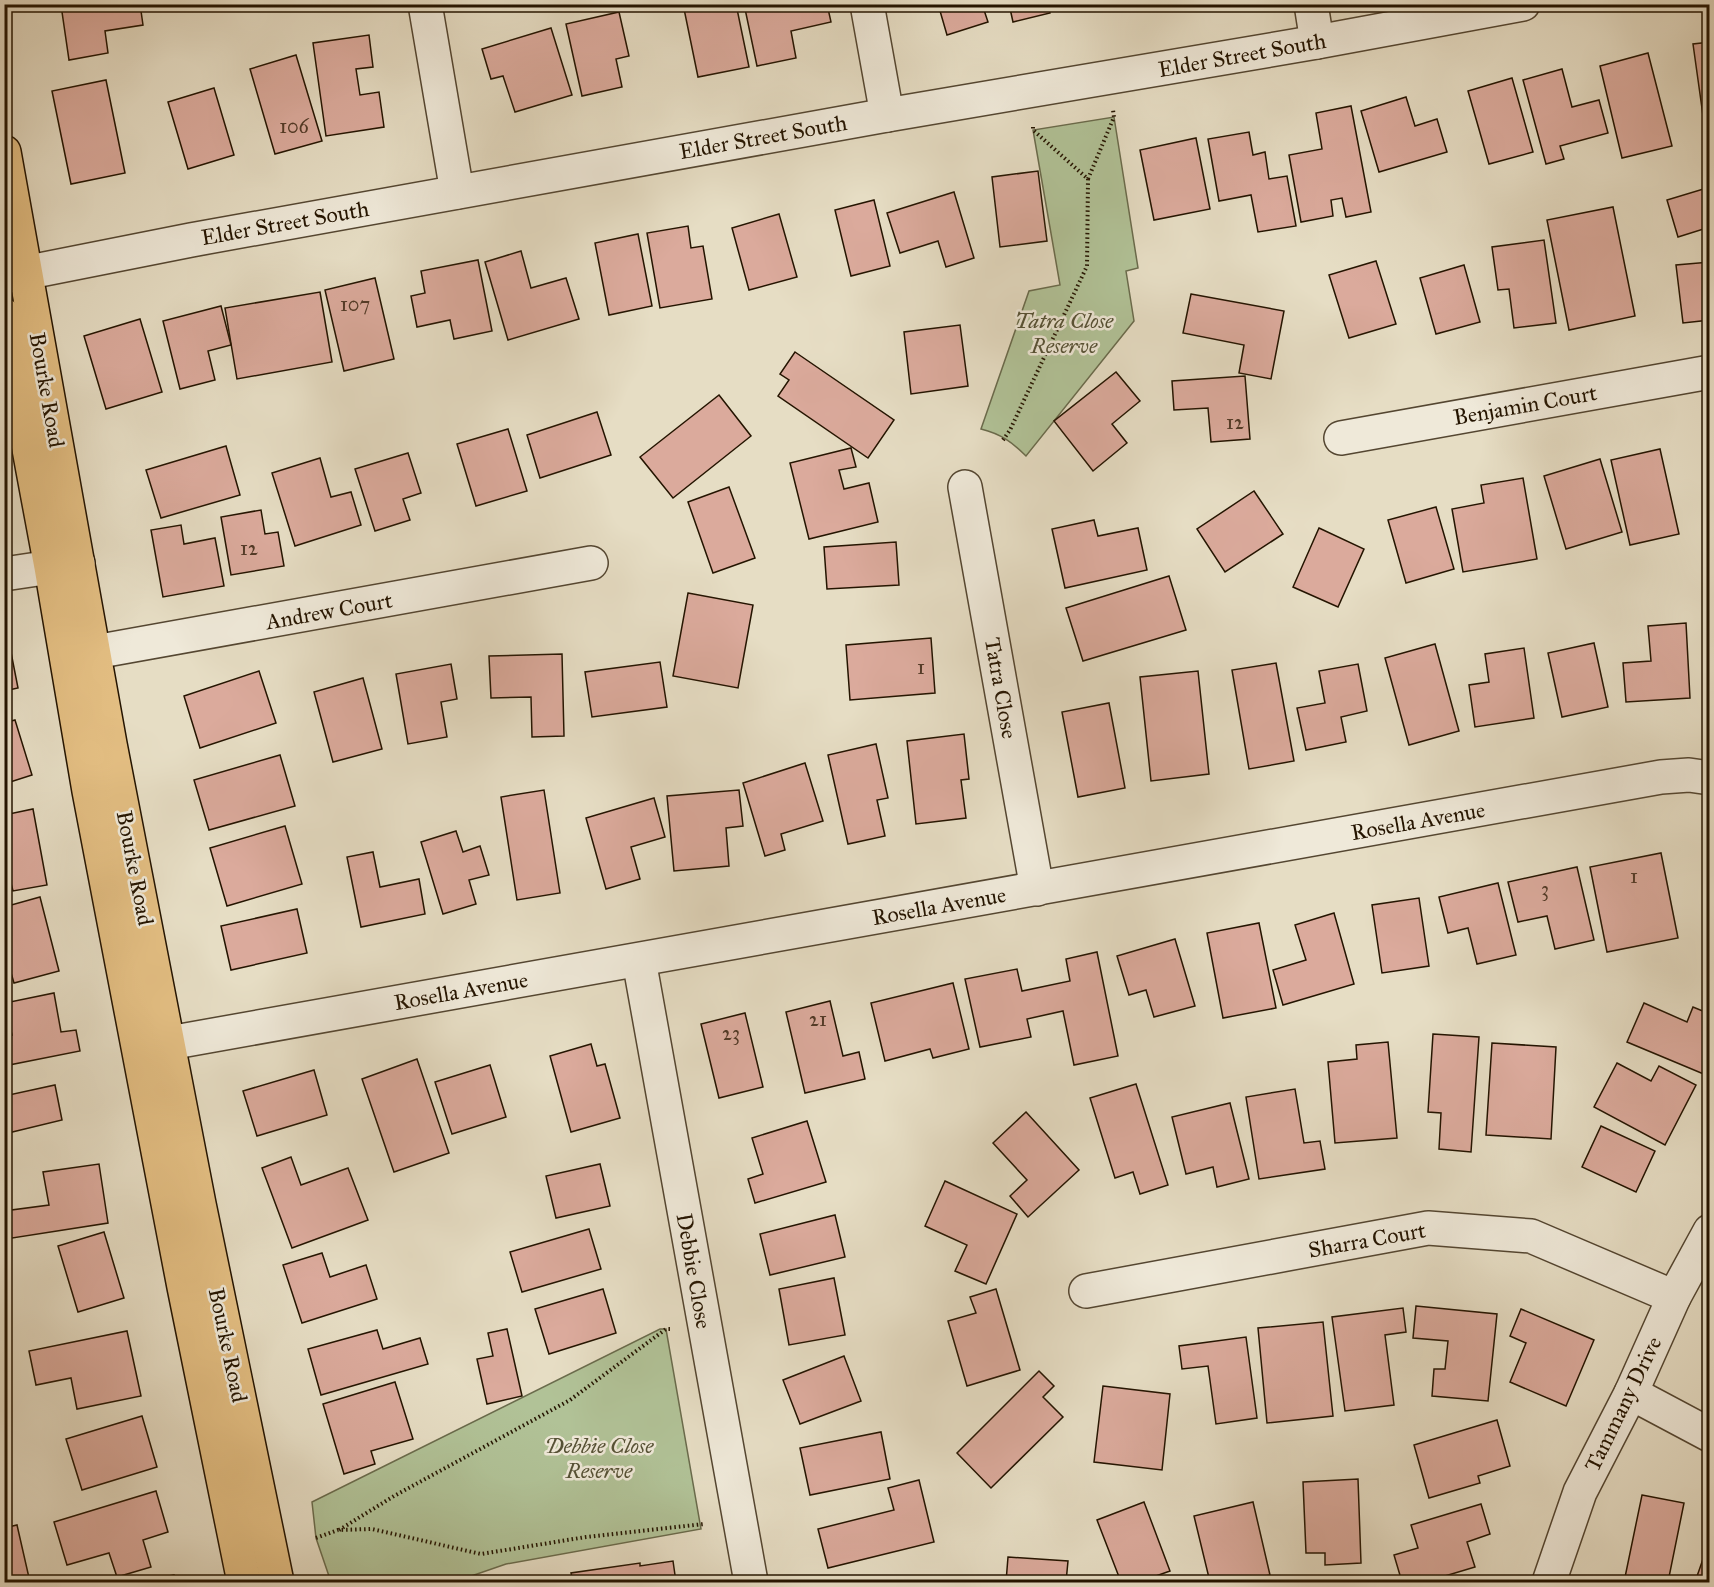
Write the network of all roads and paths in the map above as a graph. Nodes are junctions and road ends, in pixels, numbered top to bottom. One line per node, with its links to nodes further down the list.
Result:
1 (425, 4): 11 (street)
2 (867, 4): 8 (street)
3 (1311, 4): 5 (street)
4 (1523, 4): 5 (street, Elder Street South)
5 (1317, 42): 6 (street, Elder Street South)
6 (1108, 78): 7 (street, Elder Street South); 10 (path)
7 (1031, 91): 8 (street, Elder Street South); 10 (path)
8 (887, 115): 11 (street, Elder Street South)
9 (4, 152): 12 (main road, Bourke Road)
10 (1088, 179): 16 (path)
11 (458, 192): 12 (street, Elder Street South)
12 (15, 274): 19 (main road, Bourke Road)
13 (4, 315): 19 (main road, Bourke Road)
14 (1710, 372): 15 (street, Benjamin Court)
15 (1341, 438)
16 (1003, 440)
17 (965, 487): 23 (street, Tatra Close)
18 (591, 563): 21 (street, Andrew Court)
19 (65, 565): 20 (street); 21 (main road, Bourke Road)
20 (4, 574)
21 (80, 655): 25 (main road, Bourke Road)
22 (1710, 778): 23 (street, Rosella Avenue)
23 (1037, 889): 24 (street, Rosella Avenue)
24 (639, 960): 25 (street, Rosella Avenue); 39 (street, Debbie Close)
25 (154, 1046): 32 (main road, Bourke Road); 36 (main road, Bourke Road)
26 (1710, 1232): 28 (street, Tammany Drive)
27 (1086, 1291): 28 (street, Sharra Court)
28 (1674, 1297): 30 (street, Tammany Drive)
29 (670, 1329): 34 (path)
30 (1631, 1394): 31 (street); 40 (street, Tammany Drive)
31 (1710, 1435)
32 (250, 1449): 37 (main road, Bourke Road); 38 (main road)
33 (704, 1524): 34 (path)
34 (338, 1530): 35 (path)
35 (316, 1538)
36 (244, 1582)
37 (277, 1582)
38 (288, 1582)
39 (751, 1582)
40 (1549, 1582)

